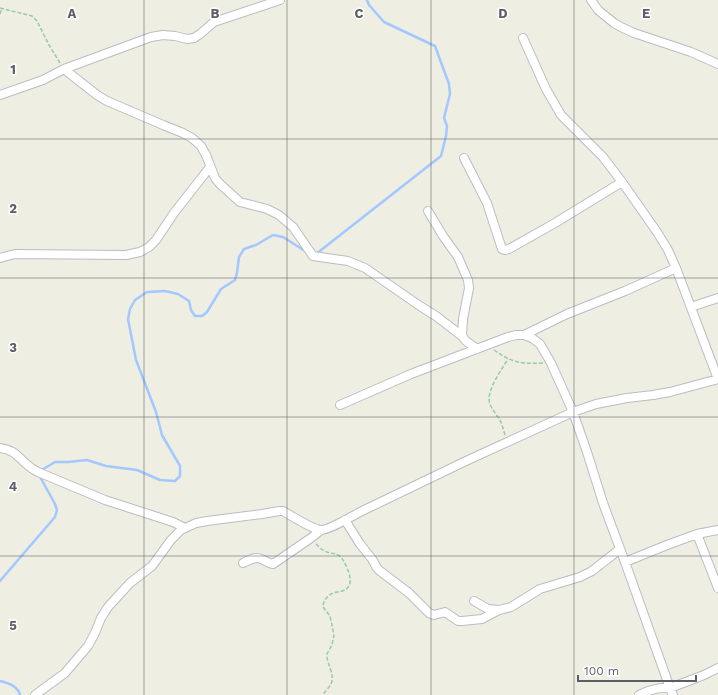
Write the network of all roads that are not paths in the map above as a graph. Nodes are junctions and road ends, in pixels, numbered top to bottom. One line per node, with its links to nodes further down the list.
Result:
1 (280, 0): 5 (street)
2 (591, 0): 4 (street)
3 (523, 38): 9 (street)
4 (718, 64)
5 (64, 69): 6 (street); 8 (street)
6 (0, 95)
7 (464, 158): 9 (street)
8 (210, 167): 11 (street); 16 (street)
9 (622, 182): 12 (street)
10 (428, 211): 16 (street)
11 (0, 258)
12 (676, 268): 14 (street); 15 (street)
13 (718, 298): 14 (street)
14 (691, 307): 18 (street)
15 (524, 335): 17 (street); 20 (street)
16 (462, 336): 17 (street)
17 (477, 349): 19 (street)
18 (718, 379): 20 (street)
19 (340, 404)
20 (573, 412): 22 (street); 27 (street)
21 (0, 448): 23 (street)
22 (345, 520): 24 (street); 32 (street)
23 (186, 528): 24 (street); 35 (street)
24 (321, 530): 29 (street)
25 (718, 530): 26 (street)
26 (697, 534): 28 (street); 30 (street)
27 (620, 549): 28 (street); 32 (street)
28 (625, 562): 34 (street)
29 (243, 563)
30 (718, 588)
31 (474, 601): 32 (street)
32 (499, 610)
33 (718, 668): 34 (street)
34 (671, 691): 36 (street)
35 (35, 695)
36 (638, 695)

